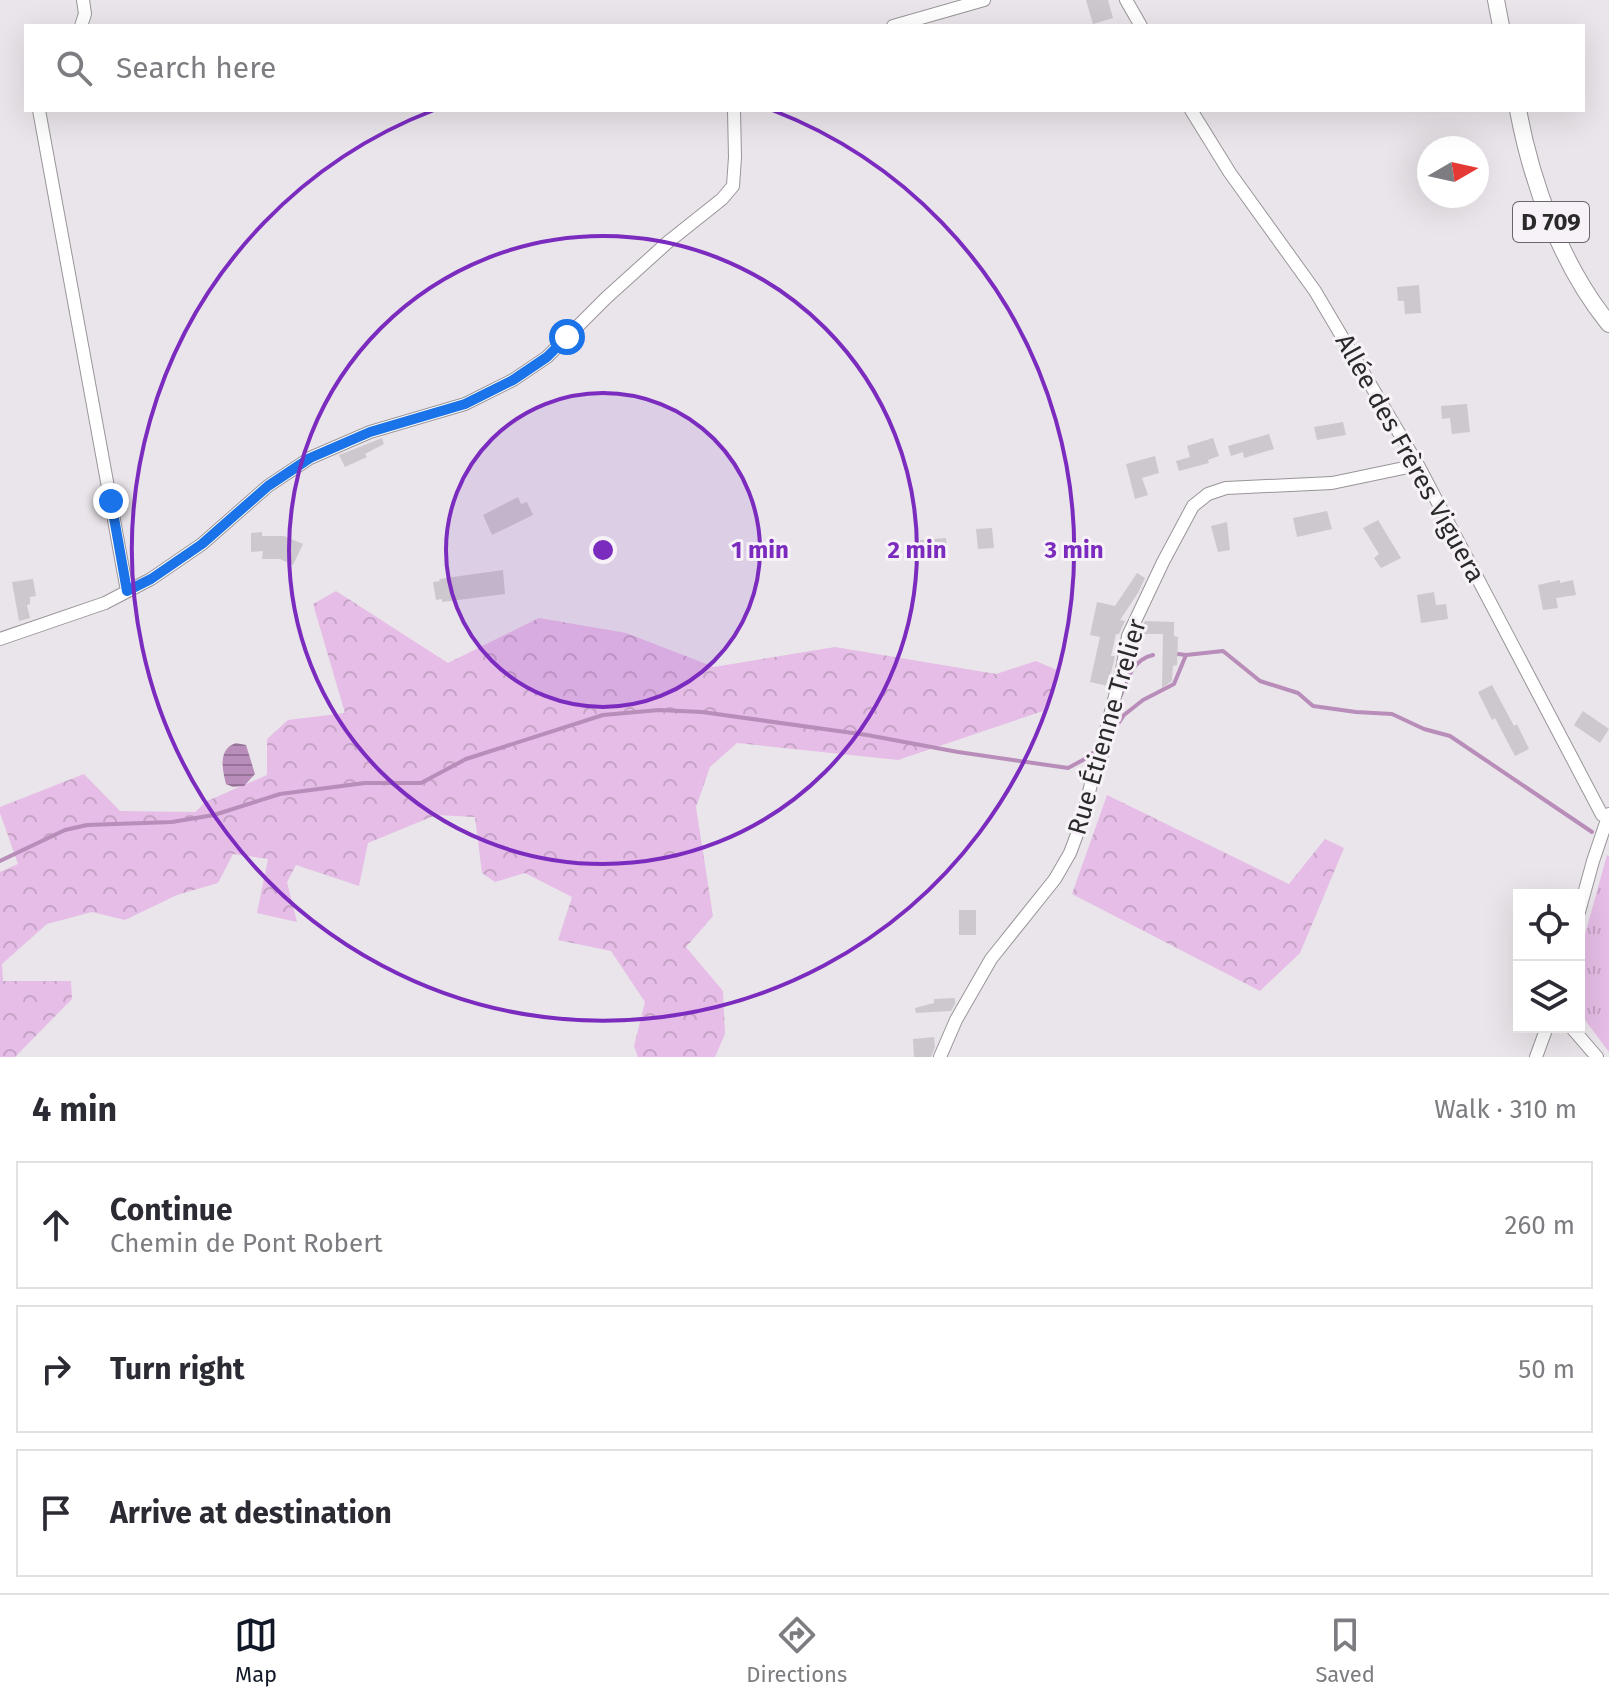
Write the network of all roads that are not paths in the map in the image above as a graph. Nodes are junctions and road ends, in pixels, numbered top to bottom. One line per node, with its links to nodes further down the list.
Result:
1 (83, 0): 5 (street)
2 (984, 0): 6 (street)
3 (1126, 0): 7 (street)
4 (1496, 0): 8 (main road)
5 (82, 24)
6 (900, 24)
7 (1140, 24)
8 (1501, 24)
9 (39, 112): 15 (street)
10 (734, 112): 15 (street)
11 (1192, 112): 14 (street, Allée des Frères Viguera)
12 (1519, 112): 13 (main road, D 709)
13 (1609, 324)
14 (1418, 465): 17 (street, Allée des Frères Viguera); 21 (street, Rue Étienne Trelier)
15 (127, 591): 16 (street)
16 (0, 639)
17 (1608, 815): 18 (street)
18 (1585, 892)
19 (1545, 1033): 22 (street)
20 (1576, 1033): 23 (street)
21 (940, 1057)
22 (1536, 1057)
23 (1597, 1057)

